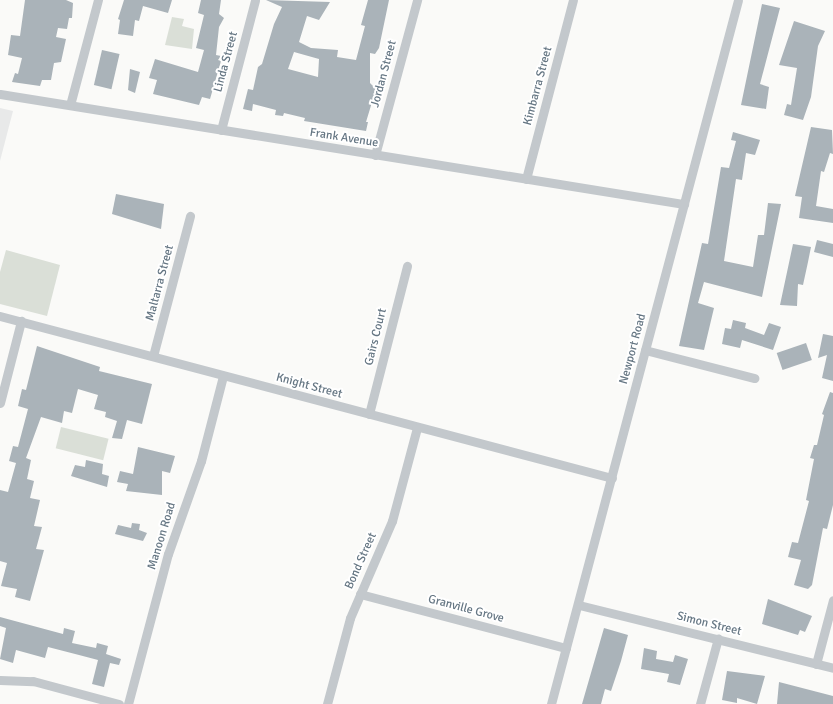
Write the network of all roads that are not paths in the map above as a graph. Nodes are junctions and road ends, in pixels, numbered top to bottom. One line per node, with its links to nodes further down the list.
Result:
1 (98, 0): 7 (street)
2 (255, 0): 8 (street, Linda Street)
3 (417, 0): 9 (street, Jordan Street)
4 (573, 0): 10 (street, Kimbarra Street)
5 (738, 0): 11 (street, Newport Road)
6 (0, 94): 7 (street, Frank Avenue)
7 (70, 105): 8 (street, Frank Avenue)
8 (221, 130): 9 (street, Frank Avenue)
9 (376, 155): 10 (street, Frank Avenue)
10 (526, 179): 11 (street, Frank Avenue)
11 (684, 204): 16 (street, Newport Road)
12 (190, 216): 17 (street, Maltarra Street)
13 (407, 266): 21 (street, Gairs Court)
14 (0, 316): 15 (street, Knight Street)
15 (22, 321): 17 (street, Knight Street); 20 (street)
16 (646, 350): 19 (street); 23 (street, Newport Road)
17 (153, 356): 18 (street, Knight Street)
18 (223, 376): 21 (street, Knight Street); 33 (street, Manoon Road)
19 (754, 378)
20 (0, 403)
21 (369, 414): 22 (street, Knight Street)
22 (417, 428): 23 (street, Knight Street); 24 (street, Bond Street)
23 (612, 478): 26 (street, Newport Road)
24 (360, 594): 28 (street, Granville Grove); 34 (street, Bond Street)
25 (833, 600): 29 (street)
26 (578, 605): 27 (street, Simon Street); 28 (street, Newport Road)
27 (718, 638): 29 (street, Simon Street); 36 (street)
28 (566, 648): 35 (street, Newport Road)
29 (816, 664): 30 (street, Simon Street)
30 (833, 668)
31 (0, 680): 32 (street)
32 (119, 704)
33 (128, 704)
34 (327, 704)
35 (551, 704)
36 (700, 704)

